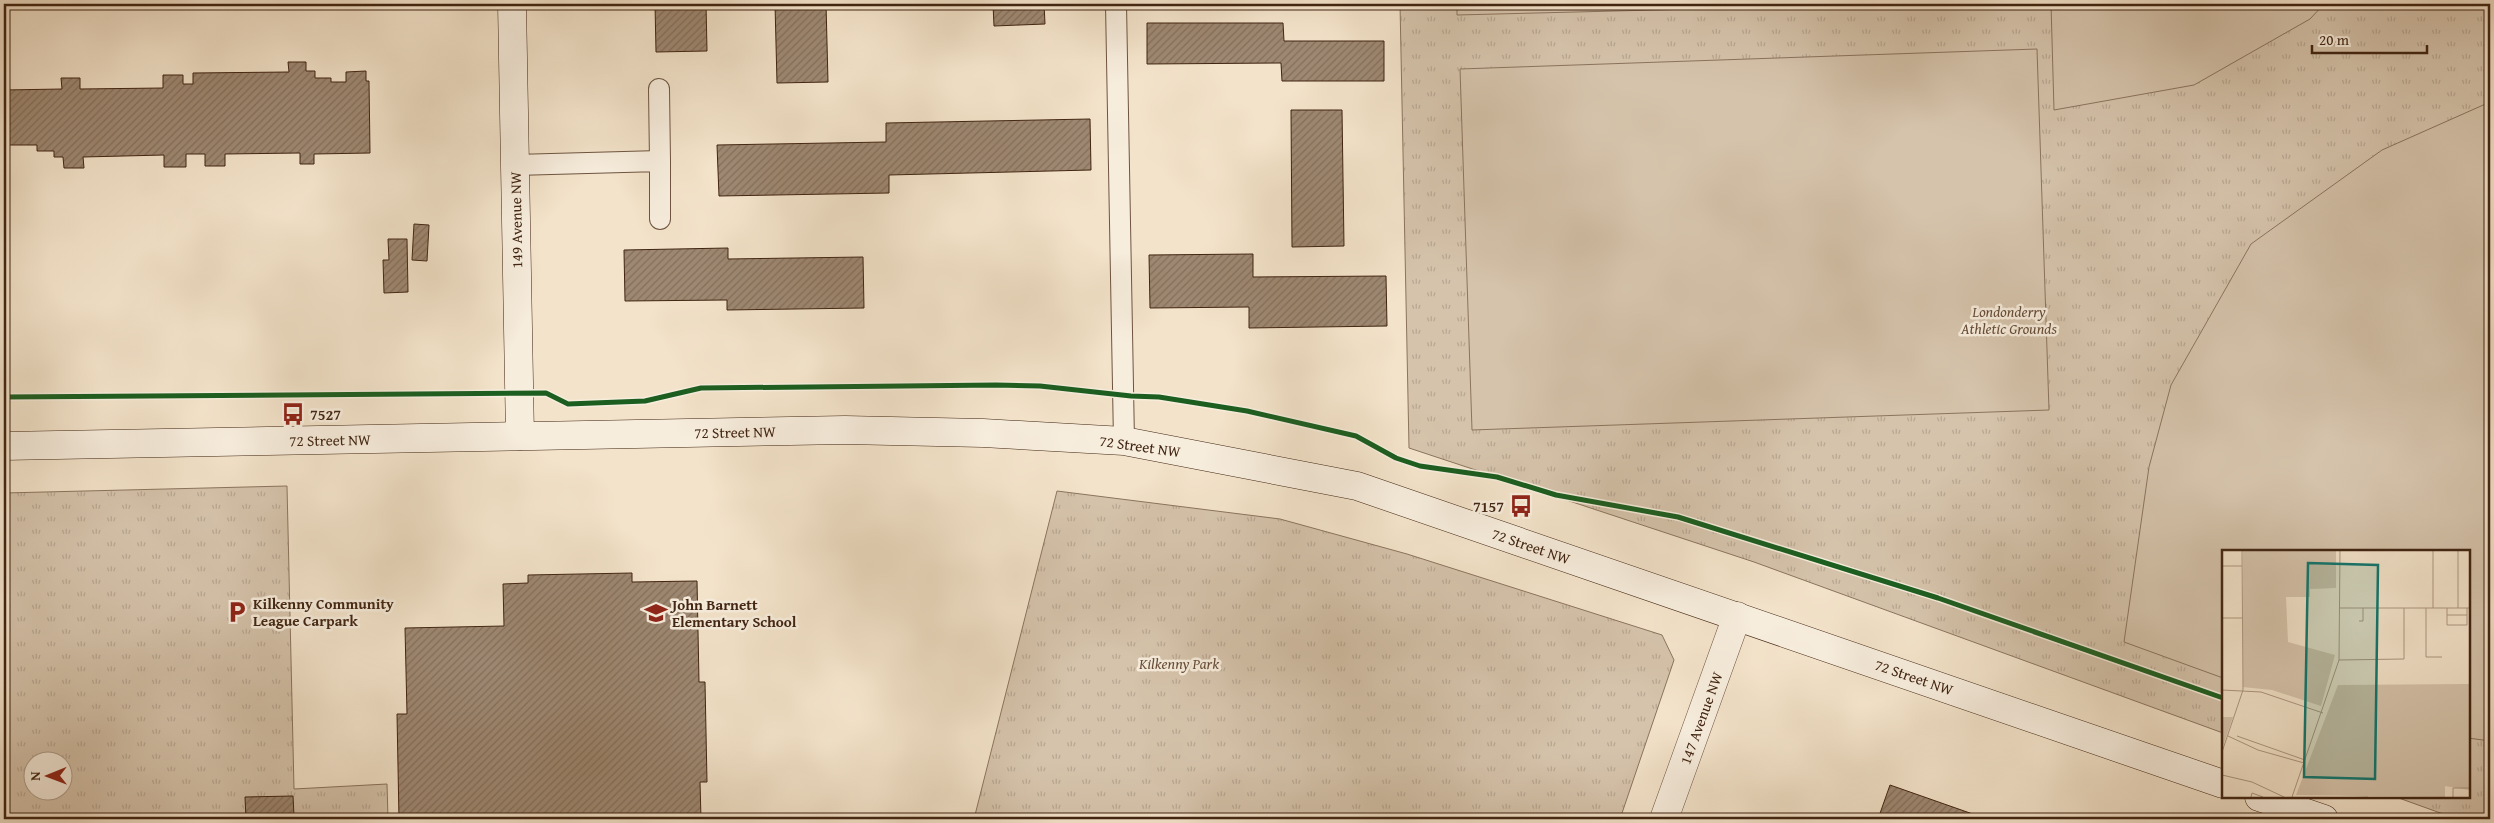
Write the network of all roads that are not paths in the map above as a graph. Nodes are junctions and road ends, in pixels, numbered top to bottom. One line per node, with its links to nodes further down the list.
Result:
1 (512, 4): 5 (street, 149 Avenue NW)
2 (1116, 4): 8 (lane)
3 (659, 89): 4 (lane)
4 (660, 161): 5 (lane); 6 (lane)
5 (515, 165): 7 (street, 149 Avenue NW)
6 (660, 219)
7 (520, 436): 8 (street, 72 Street NW); 9 (street, 72 Street NW)
8 (1124, 441): 10 (street, 72 Street NW)
9 (4, 446)
10 (1737, 616): 11 (street, 72 Street NW); 14 (street, 147 Avenue NW)
11 (2222, 784)
12 (2261, 798): 13 (street)
13 (2293, 814): 15 (street)
14 (1664, 819)
15 (2324, 819)

